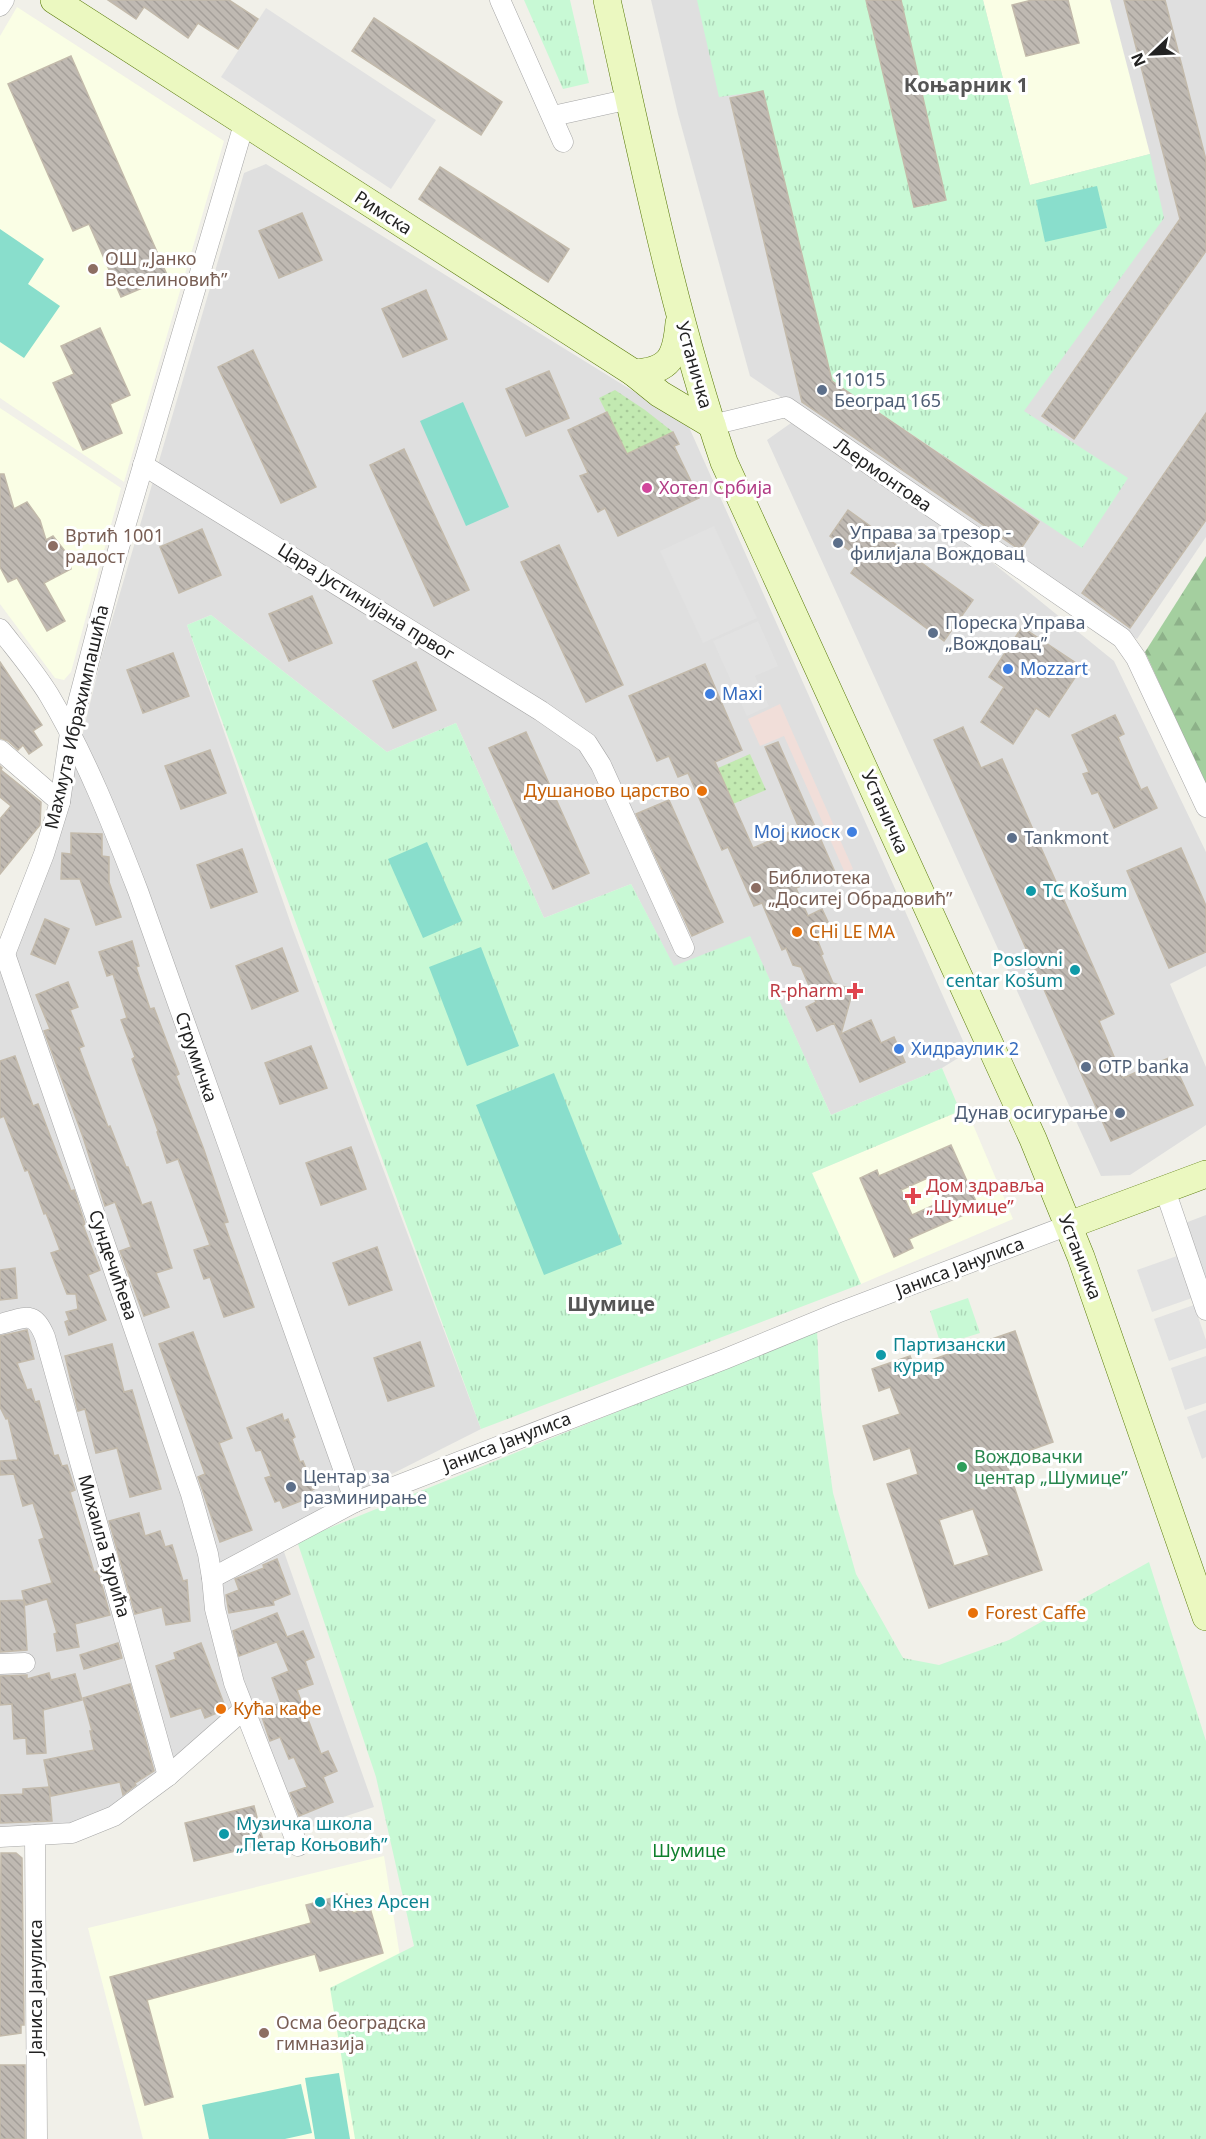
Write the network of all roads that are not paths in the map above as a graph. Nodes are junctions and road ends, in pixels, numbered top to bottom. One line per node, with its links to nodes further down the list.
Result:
1 (4, 0): 5 (street)
2 (54, 0): 8 (main road, Римска)
3 (500, 0): 7 (street)
4 (607, 0): 6 (main road, Устаничка)
5 (0, 6)
6 (630, 99): 7 (street); 10 (main road, Устаничка)
7 (553, 116): 9 (street)
8 (244, 124): 11 (main road, Римска); 13 (street, Махмута Ибрахимпашића)
9 (563, 142)
10 (680, 313): 11 (main road); 12 (main road, Устаничка)
11 (634, 374): 12 (main road, Римска)
12 (712, 425): 18 (street, Љермонтова); 23 (main road, Устаничка)
13 (143, 465): 15 (street, Махмута Ибрахимпашића); 19 (street, Цара Јустинијана првог)
14 (0, 629): 15 (street, Струмичка)
15 (70, 733): 17 (street, Махмута Ибрахимпашића); 26 (street, Струмичка)
16 (0, 750): 17 (street)
17 (60, 802): 20 (street, Махмута Ибрахимпашића)
18 (1206, 807)
19 (684, 948)
20 (3, 957): 27 (street, Сундечићева)
21 (1206, 1174): 22 (main road)
22 (1165, 1190): 23 (main road); 24 (street)
23 (1069, 1225): 26 (street, Јаниса Јанулиса); 28 (main road, Устаничка)
24 (1206, 1310)
25 (0, 1324): 32 (street, Михаила Ђурића)
26 (355, 1502): 27 (street, Јаниса Јанулиса)
27 (212, 1578): 31 (street)
28 (1206, 1617)
29 (25, 1663): 30 (street)
30 (0, 1664)
31 (243, 1710): 32 (street); 35 (street)
32 (168, 1776): 33 (street)
33 (35, 1836): 34 (street); 36 (street, Јаниса Јанулиса)
34 (0, 1837)
35 (298, 1846)
36 (38, 2139)

